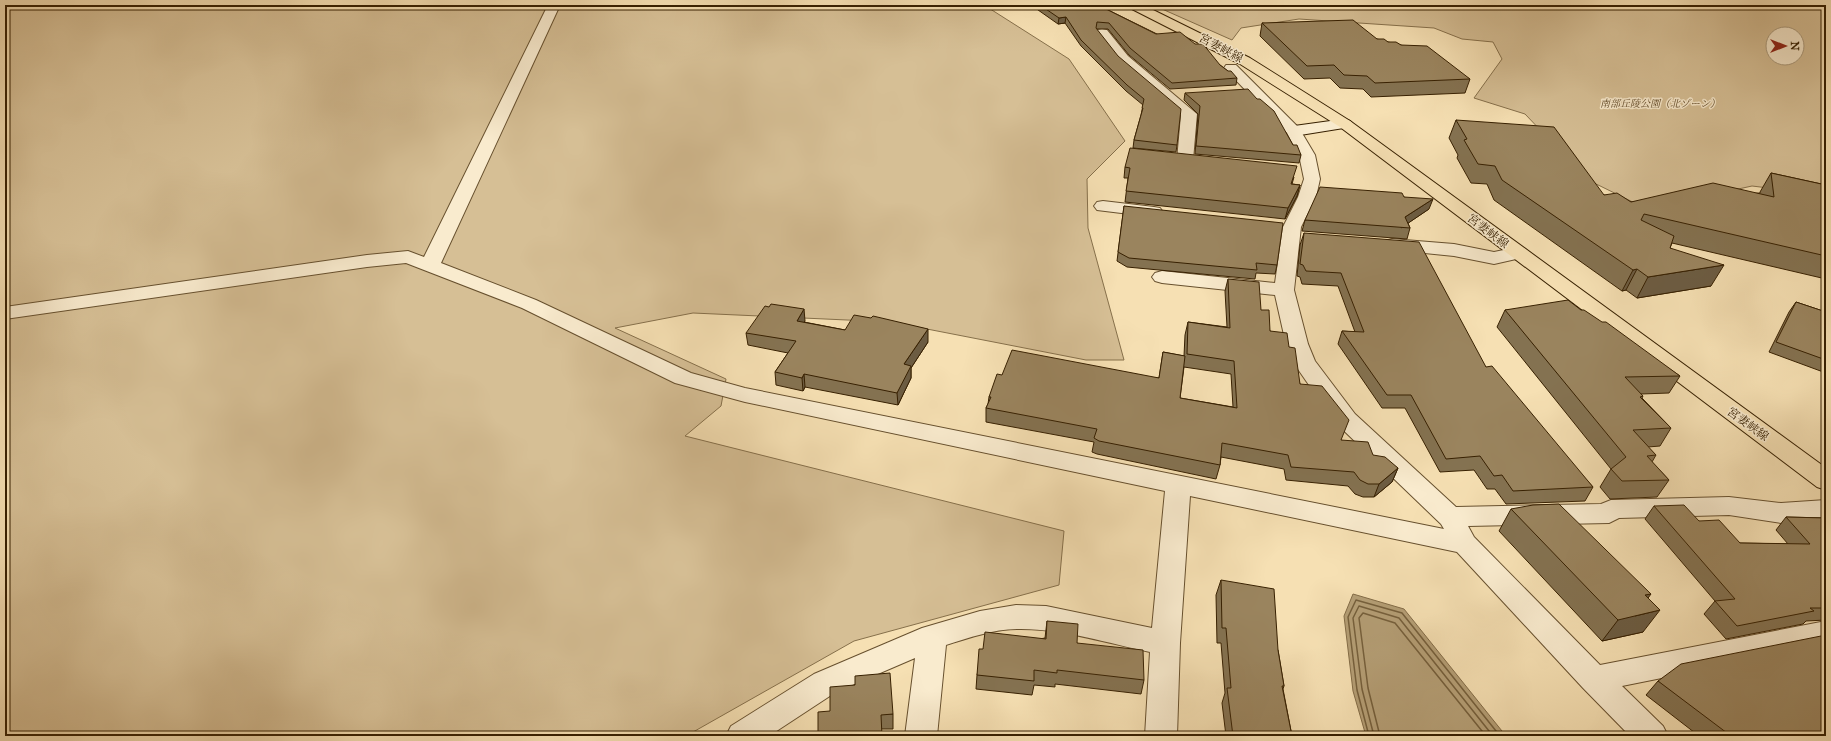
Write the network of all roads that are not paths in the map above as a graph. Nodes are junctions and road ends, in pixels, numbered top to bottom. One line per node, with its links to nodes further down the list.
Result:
1 (554, 5): 16 (street)
2 (1134, 5): 9 (main road, 宮妻峡線)
3 (1102, 33): 8 (street)
4 (1231, 68): 5 (street)
5 (1255, 90): 6 (street); 10 (street)
6 (1231, 92)
7 (1184, 94): 8 (street)
8 (1168, 95): 11 (street)
9 (1344, 124): 10 (street); 15 (main road, 宮妻峡線)
10 (1294, 131): 18 (street)
11 (1185, 160)
12 (1103, 206): 13 (street)
13 (1174, 214)
14 (1376, 244): 15 (street)
15 (1518, 253): 20 (main road, 宮妻峡線)
16 (430, 265): 19 (street); 21 (street)
17 (1162, 277): 18 (street)
18 (1284, 290): 23 (street)
19 (5, 314)
20 (1826, 481)
21 (1178, 484): 24 (street); 27 (street)
22 (1826, 509): 23 (street)
23 (1450, 517): 24 (street)
24 (1465, 544): 28 (street)
25 (1826, 633): 28 (street)
26 (932, 637): 27 (street); 29 (street); 30 (street)
27 (1165, 643): 31 (street)
28 (1594, 679): 32 (street)
29 (742, 736)
30 (921, 736)
31 (1161, 736)
32 (1652, 736)

